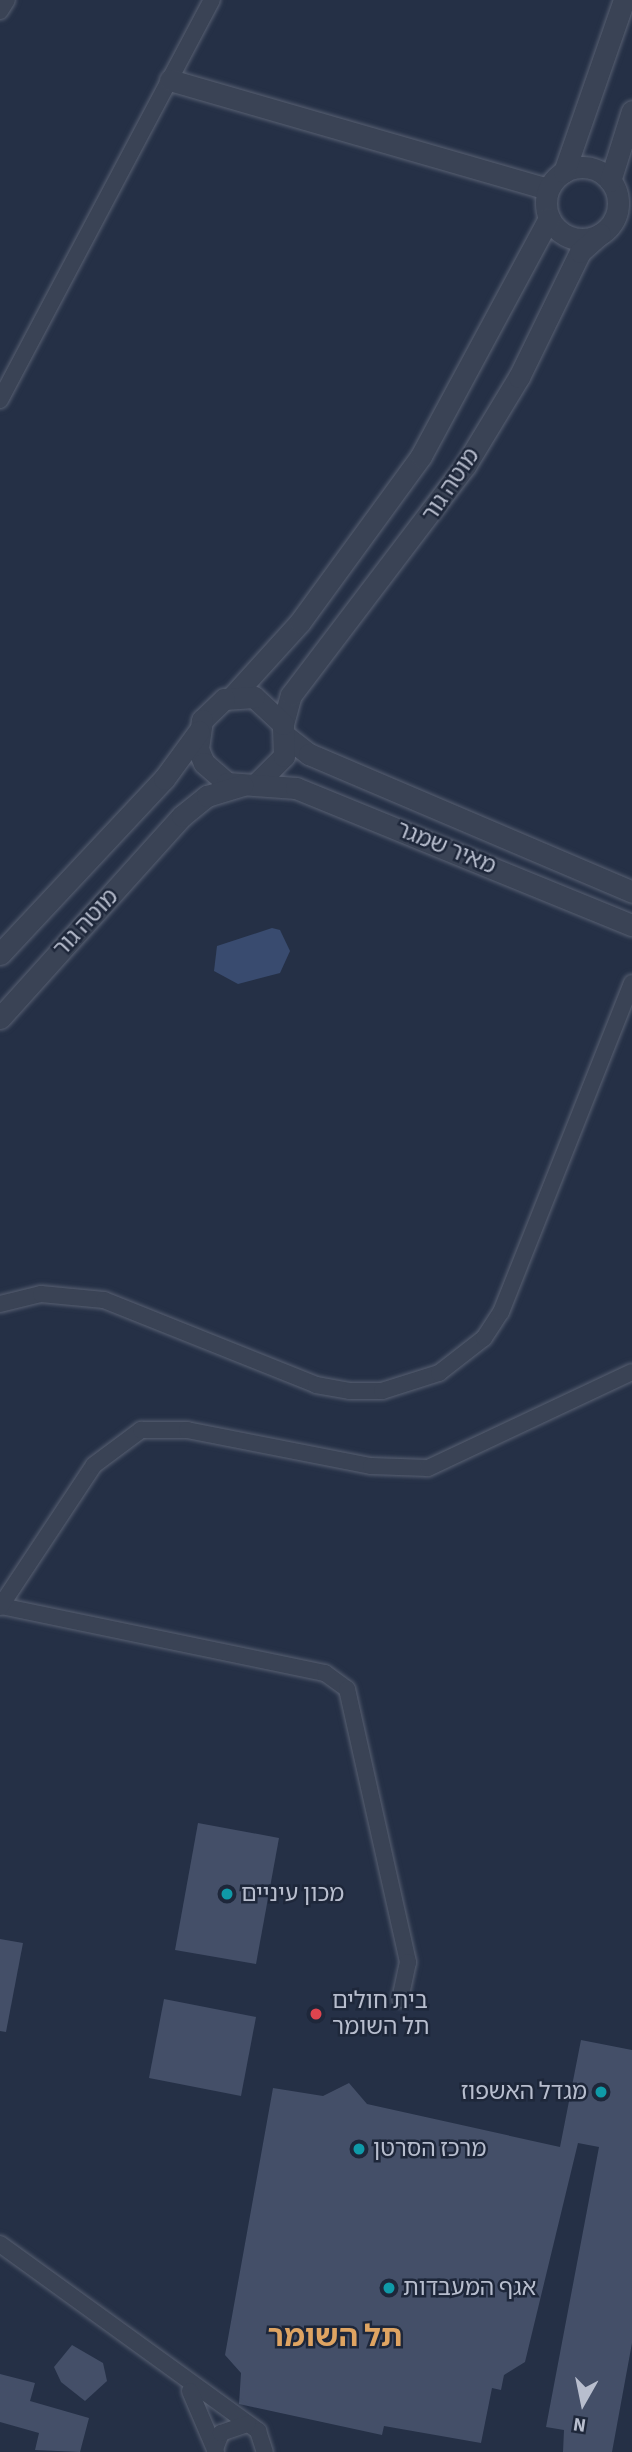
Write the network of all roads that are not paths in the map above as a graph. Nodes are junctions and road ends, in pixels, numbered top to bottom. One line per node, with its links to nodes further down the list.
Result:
1 (7, 0): 4 (street)
2 (212, 0): 5 (street)
3 (624, 0): 7 (street)
4 (0, 11)
5 (170, 80): 9 (street); 12 (street)
6 (632, 111): 8 (street)
7 (564, 172): 8 (street); 9 (street)
8 (610, 181): 11 (street)
9 (548, 189): 10 (street)
10 (549, 218): 11 (street); 13 (street, מוטה גור)
11 (600, 234): 14 (street, מוטה גור)
12 (0, 400)
13 (232, 697): 14 (street); 15 (street)
14 (285, 730): 16 (street); 17 (street, מאיר שמגר)
15 (198, 731): 16 (street); 19 (street, מוטה גור)
16 (249, 784): 18 (street, מאיר שמגר); 21 (street, מוטה גור)
17 (632, 892)
18 (632, 925)
19 (0, 954)
20 (632, 983): 22 (street)
21 (0, 1018)
22 (0, 1304)
23 (632, 1372): 24 (street)
24 (0, 1607): 25 (street)
25 (400, 1999)
26 (0, 2244): 27 (street)
27 (177, 2375): 28 (street); 29 (street)
28 (247, 2424): 29 (street); 30 (street)
29 (216, 2451)
30 (265, 2452)

